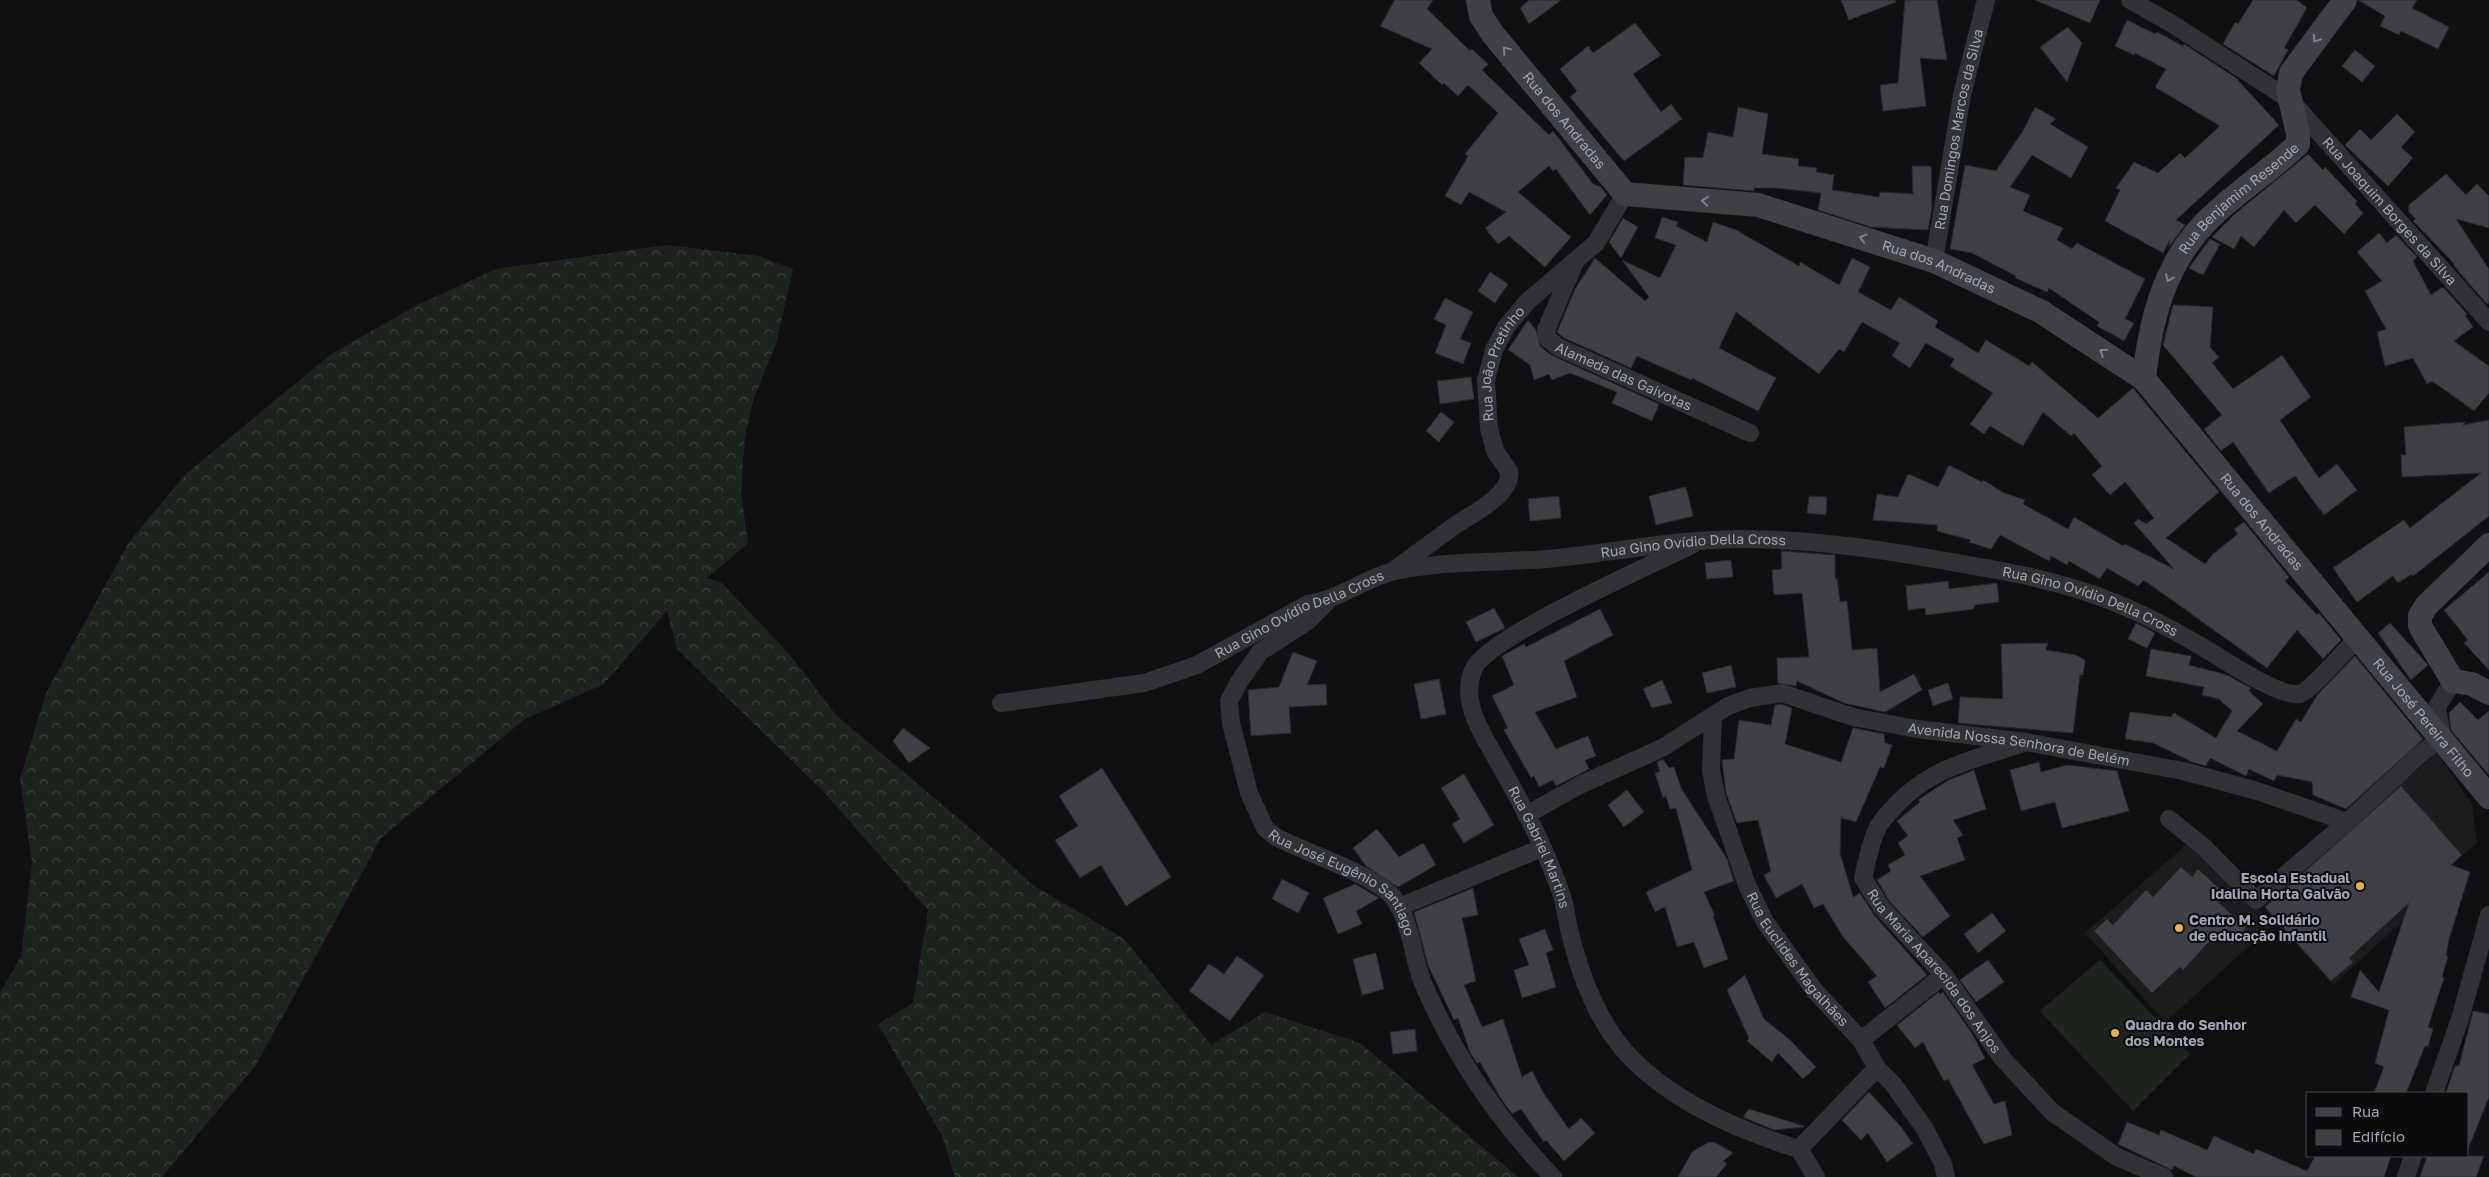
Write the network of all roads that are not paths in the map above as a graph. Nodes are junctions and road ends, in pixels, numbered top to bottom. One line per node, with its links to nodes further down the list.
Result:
1 (1478, 0): 6 (street, Rua dos Andradas, one-way to 1)
2 (1986, 0): 7 (street, Rua Domingos Marcos da Silva)
3 (2130, 0): 5 (street, Rua Joaquim Borges da Silva)
4 (2345, 0): 5 (street, Rua Benjamim Resende, one-way to 5)
5 (2290, 100): 9 (street, Rua Joaquim Borges da Silva); 10 (street, Rua Benjamim Resende, one-way to 10)
6 (1626, 194): 7 (street, Rua dos Andradas, one-way to 6); 8 (street, Rua João Pretinho)
7 (1934, 261): 10 (street, Rua dos Andradas, one-way to 7)
8 (1576, 262): 11 (street, Alameda das Gaivotas); 14 (street, Rua João Pretinho)
9 (2489, 322)
10 (2144, 379): 16 (street, Rua dos Andradas)
11 (1750, 433)
12 (1701, 540): 14 (street, Rua Gino Ovídio Della Cross); 16 (street, Rua Gino Ovídio Della Cross); 24 (street, Rua Gabriel Martins)
13 (2489, 545): 17 (street)
14 (1389, 573): 15 (street, Rua Gino Ovídio Della Cross)
15 (1328, 600): 19 (street, Rua Gino Ovídio Della Cross); 28 (street, Rua José Eugênio Santiago)
16 (2359, 637): 21 (street, Rua José Pereira Filho)
17 (2453, 681): 18 (street); 21 (street)
18 (2489, 693)
19 (1001, 703)
20 (1713, 716): 22 (street, Avenida Nossa Senhora de Belém); 24 (street, Avenida Nossa Senhora de Belém); 31 (street, Rua Euclides Magalhães)
21 (2442, 738): 23 (street, Rua José Pereira Filho); 26 (street)
22 (2026, 742): 26 (street, Avenida Nossa Senhora de Belém); 30 (street, Rua Maria Aparecida dos Anjos)
23 (2489, 797)
24 (1526, 815): 27 (street, Rua Gabriel Martins)
25 (2169, 819): 26 (street)
26 (2347, 822)
27 (1542, 848): 28 (street); 34 (street, Rua Gabriel Martins)
28 (1399, 907): 36 (street, Rua José Eugênio Santiago)
29 (2489, 915): 33 (street)
30 (1944, 975): 31 (street); 39 (street, Rua Maria Aparecida dos Anjos)
31 (1861, 1040): 32 (street, Rua Euclides Magalhães)
32 (1877, 1068): 34 (street); 38 (street, Rua Euclides Magalhães)
33 (2434, 1092)
34 (1799, 1149): 37 (street)
35 (2413, 1157): 40 (street)
36 (1553, 1177)
37 (1816, 1177)
38 (1946, 1177)
39 (2164, 1177)
40 (2406, 1177)

